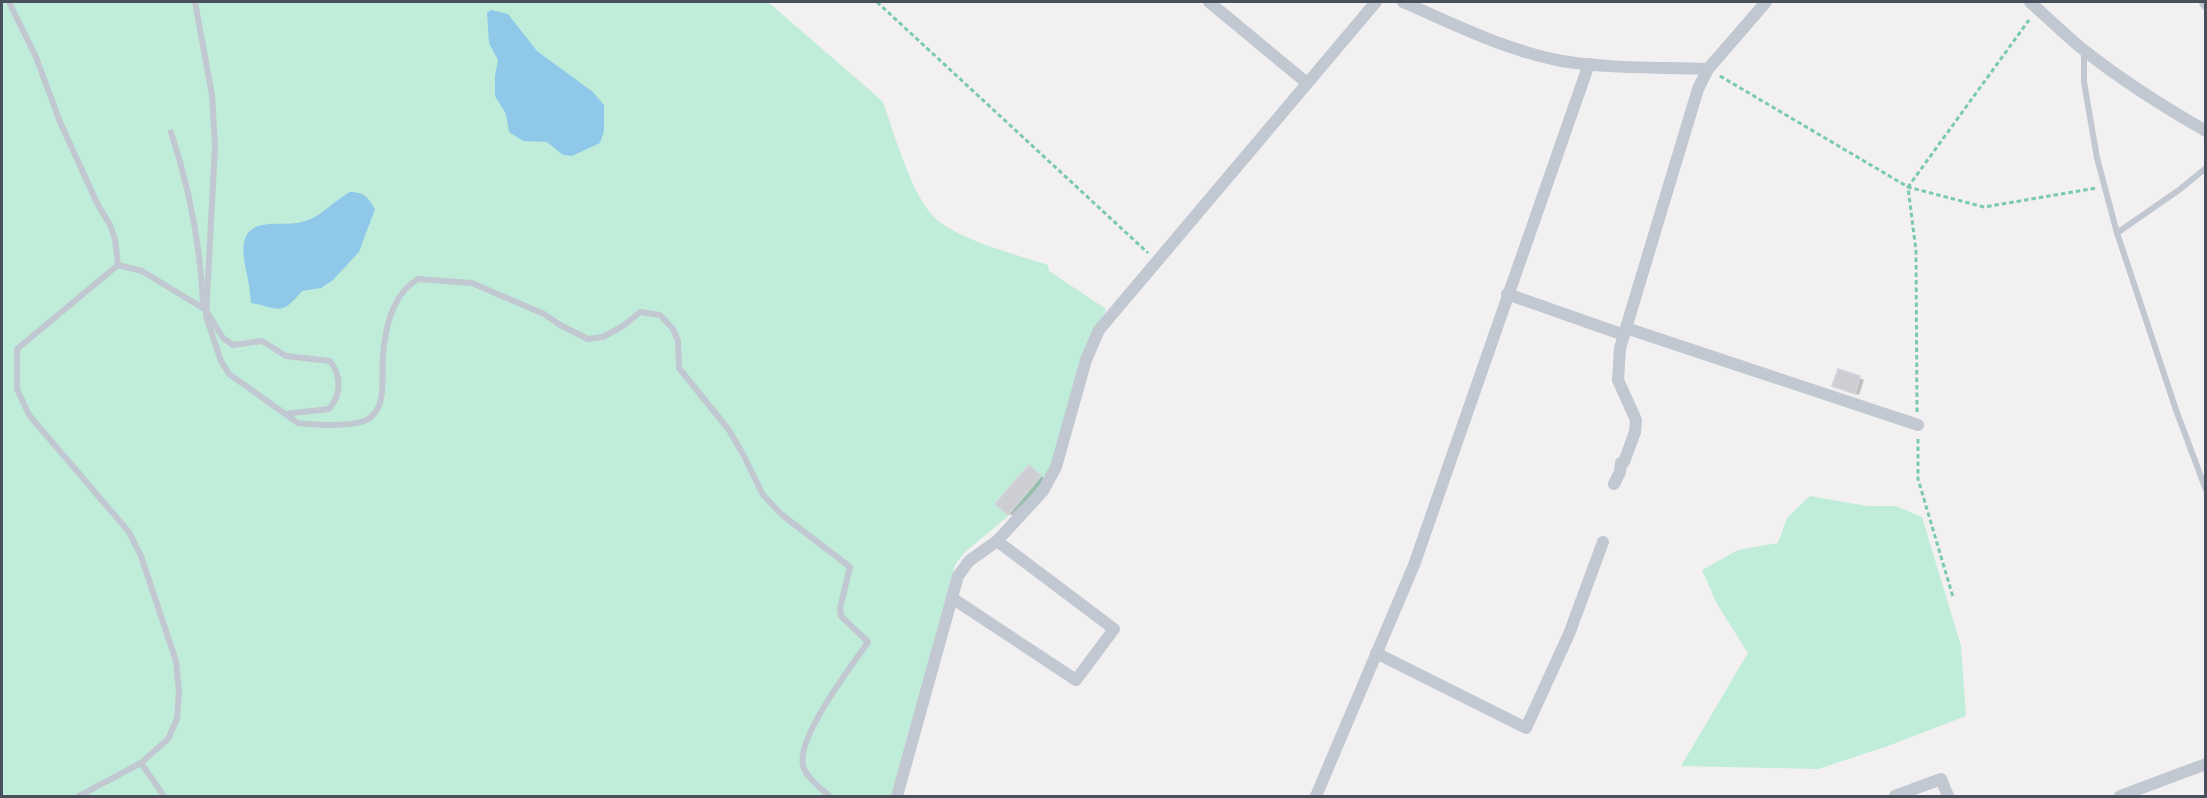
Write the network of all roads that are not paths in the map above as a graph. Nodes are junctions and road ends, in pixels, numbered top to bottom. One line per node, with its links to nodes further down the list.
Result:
1 (9, 2): 16 (lane)
2 (195, 2): 18 (lane)
3 (1209, 2): 11 (street)
4 (1376, 2): 11 (street)
5 (1403, 2): 9 (street)
6 (1766, 2): 10 (street)
7 (2034, 5): 8 (street)
8 (2084, 50): 12 (street); 15 (lane)
9 (1589, 64): 10 (street); 17 (street)
10 (1708, 69): 19 (street)
11 (1307, 83): 24 (street)
12 (2205, 131)
13 (171, 132): 18 (lane)
14 (2205, 168): 15 (lane)
15 (2116, 233): 23 (lane)
16 (118, 265): 18 (lane); 28 (lane)
17 (1507, 294): 19 (street); 27 (street)
18 (205, 309): 20 (lane); 20 (lane)
19 (1625, 332): 21 (street); 22 (street)
20 (284, 414): 32 (lane)
21 (1918, 425)
22 (1614, 484)
23 (2205, 490)
24 (997, 541): 26 (street); 26 (street)
25 (1604, 542): 27 (street)
26 (952, 598): 33 (street)
27 (1376, 653): 34 (street)
28 (141, 763): 30 (lane); 31 (lane)
29 (2205, 764): 37 (street)
30 (79, 796)
31 (164, 796)
32 (829, 796)
33 (897, 796)
34 (1316, 796)
35 (1895, 796): 36 (street)
36 (1948, 796)
37 (2120, 796)

